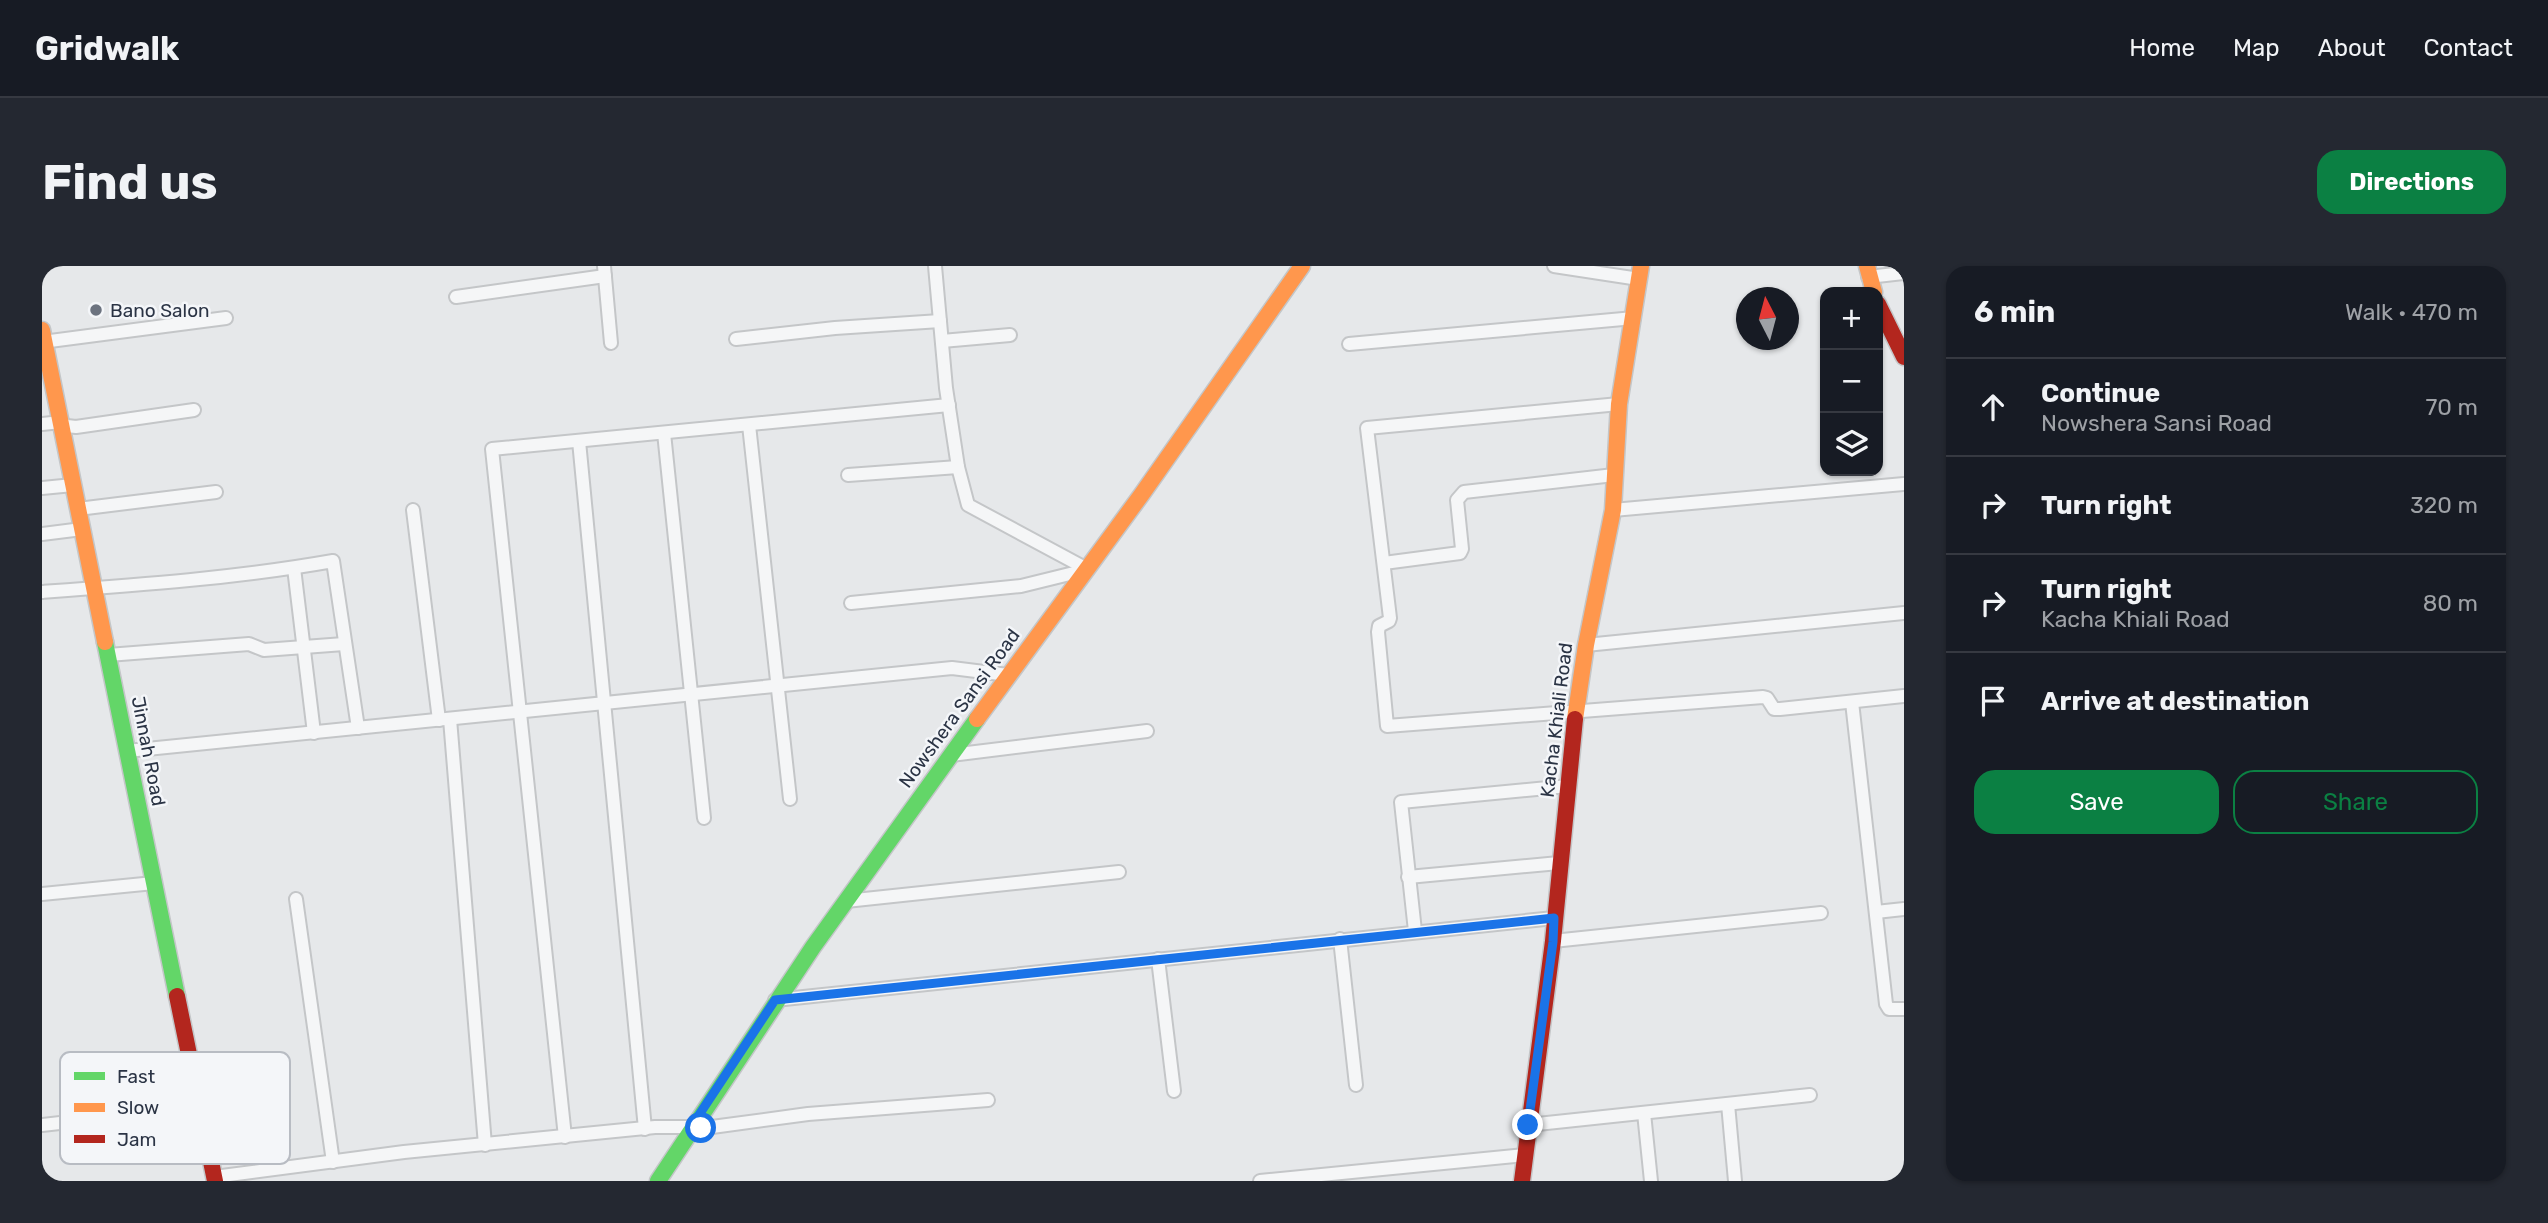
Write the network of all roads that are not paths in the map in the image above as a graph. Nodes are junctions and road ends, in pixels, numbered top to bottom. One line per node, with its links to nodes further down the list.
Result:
1 (935, 266): 12 (street)
2 (1302, 266): 42 (main road, Nowshera Sansi Road)
3 (1554, 266): 5 (street)
4 (604, 271): 8 (street); 17 (street)
5 (1640, 273): 10 (main road, Kacha Khiali Road)
6 (1904, 273): 7 (street)
7 (1869, 278)
8 (456, 297)
9 (1883, 316): 19 (main road)
10 (1634, 317): 18 (street); 20 (main road, Kacha Khiali Road)
11 (226, 318): 14 (street)
12 (940, 321): 15 (street); 16 (street)
13 (1010, 335): 16 (street)
14 (43, 338): 23 (main road, Jinnah Road)
15 (736, 339)
16 (942, 341): 21 (street)
17 (611, 343)
18 (1349, 344)
19 (1903, 351)
20 (1619, 404): 30 (main road, Kacha Khiali Road); 40 (street)
21 (949, 405): 25 (street); 28 (street)
22 (194, 410): 23 (street)
23 (61, 422): 24 (street); 32 (main road, Jinnah Road)
24 (42, 424)
25 (748, 425): 26 (street); 52 (street)
26 (664, 433): 27 (street); 53 (street)
27 (579, 441): 56 (street); 58 (street)
28 (958, 467): 29 (street); 42 (street)
29 (848, 475)
30 (1614, 475): 37 (main road, Kacha Khiali Road); 40 (street)
31 (1904, 484): 37 (street)
32 (74, 485): 33 (street); 35 (main road, Jinnah Road)
33 (42, 488)
34 (216, 492): 35 (street)
35 (78, 509): 38 (main road, Jinnah Road)
36 (413, 510): 59 (street)
37 (1613, 510): 48 (main road, Kacha Khiali Road)
38 (82, 529): 39 (street); 43 (main road, Jinnah Road)
39 (42, 534)
40 (1384, 563): 57 (street)
41 (294, 568): 43 (street); 47 (street); 49 (street)
42 (1087, 569): 45 (street); 51 (main road, Nowshera Sansi Road)
43 (94, 588): 44 (street); 50 (main road, Jinnah Road)
44 (42, 592)
45 (851, 603)
46 (1904, 612): 48 (street)
47 (344, 644): 49 (street); 60 (street)
48 (1586, 645): 57 (main road, Kacha Khiali Road)
49 (303, 646): 50 (street); 62 (street)
50 (108, 655): 63 (main road, Jinnah Road)
51 (1008, 675): 52 (street); 64 (main road, Nowshera Sansi Road)
52 (777, 686): 53 (street); 66 (street)
53 (691, 695): 56 (street); 67 (street)
54 (1904, 696): 55 (street)
55 (1852, 702): 57 (street); 76 (street)
56 (604, 704): 58 (street); 96 (street)
57 (1576, 710): 65 (main road, Kacha Khiali Road)
58 (520, 712): 59 (street); 97 (street)
59 (444, 719): 60 (street); 98 (street)
60 (358, 728): 62 (street)
61 (1147, 732): 64 (street)
62 (313, 733): 63 (street)
63 (127, 751): 71 (main road, Jinnah Road)
64 (950, 755): 74 (main road, Nowshera Sansi Road)
65 (1568, 786): 68 (main road, Kacha Khiali Road); 70 (street)
66 (789, 799)
67 (704, 818)
68 (1559, 863): 70 (street); 78 (main road, Kacha Khiali Road)
69 (1119, 872): 74 (street)
70 (1408, 877): 79 (street)
71 (154, 883): 72 (street); 85 (main road, Jinnah Road)
72 (42, 894)
73 (296, 899): 100 (street)
74 (846, 901): 83 (main road, Nowshera Sansi Road)
75 (1904, 909): 76 (street)
76 (1876, 912): 84 (street)
77 (1821, 913): 81 (street)
78 (1554, 918): 79 (street); 81 (main road, Kacha Khiali Road)
79 (1415, 931): 80 (street)
80 (1340, 939): 82 (street); 86 (street)
81 (1553, 942): 94 (main road, Kacha Khiali Road)
82 (1158, 959): 83 (street); 87 (street)
83 (775, 1000): 95 (main road, Nowshera Sansi Road)
84 (1904, 1009)
85 (189, 1052)
86 (1356, 1084)
87 (1174, 1091)
88 (1810, 1094): 90 (street)
89 (988, 1100): 95 (street)
90 (1728, 1104): 91 (street); 106 (street)
91 (1644, 1113): 94 (street); 105 (street)
92 (60, 1123): 93 (street)
93 (42, 1125)
94 (1528, 1125): 99 (main road, Kacha Khiali Road)
95 (691, 1127): 96 (street); 102 (main road, Nowshera Sansi Road)
96 (645, 1129): 97 (street)
97 (565, 1137): 98 (street)
98 (485, 1145): 100 (street)
99 (1525, 1155): 103 (street); 104 (main road, Kacha Khiali Road)
100 (333, 1162): 101 (street)
101 (214, 1179)
102 (658, 1181)
103 (1259, 1181)
104 (1522, 1181)
105 (1651, 1181)
106 (1735, 1181)

